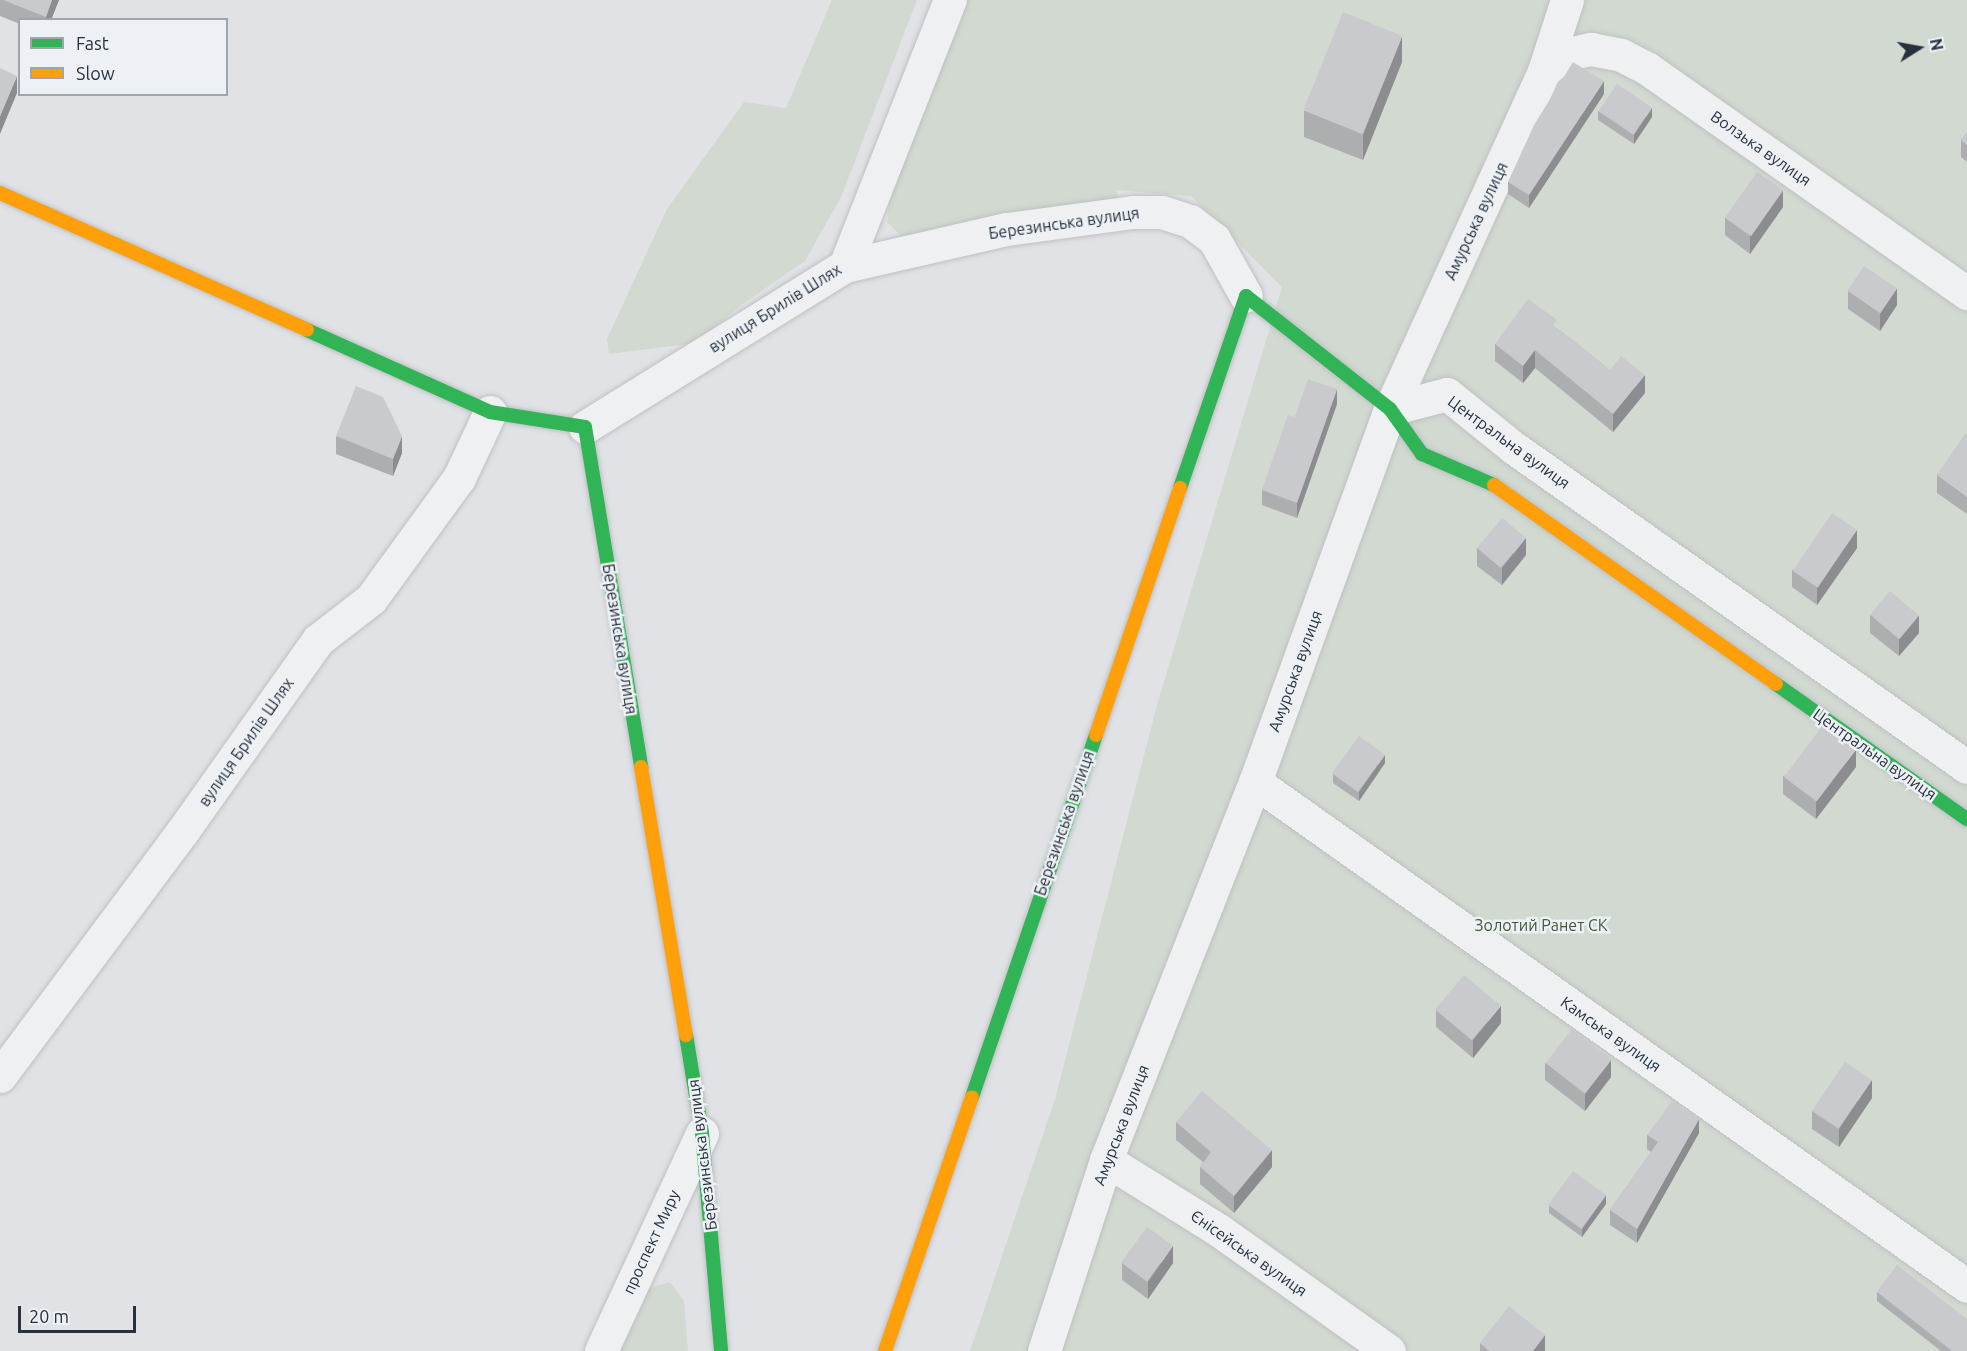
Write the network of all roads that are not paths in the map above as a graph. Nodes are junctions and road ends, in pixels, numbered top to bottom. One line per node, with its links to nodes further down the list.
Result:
1 (950, 0): 5 (street, вулиця Брилів Шлях)
2 (1567, 0): 3 (street, Амурська вулиця)
3 (1544, 71): 6 (street, Волзька вулиця); 8 (street, Амурська вулиця)
4 (0, 193): 9 (street)
5 (845, 266): 7 (street, Березинська вулиця); 10 (street, вулиця Брилів Шлях)
6 (1967, 293)
7 (1246, 296): 8 (street, Березинська вулиця); 20 (street, Березинська вулиця)
8 (1390, 409): 11 (street, Центральна вулиця); 12 (street, Амурська вулиця); 13 (street, Центральна вулиця)
9 (490, 412): 10 (street); 14 (street, вулиця Брилів Шлях)
10 (585, 427): 15 (street, Березинська вулиця)
11 (1967, 767)
12 (1255, 782): 16 (street, Амурська вулиця); 17 (street, Камська вулиця)
13 (1967, 819)
14 (0, 1076)
15 (702, 1133): 18 (street, проспект Миру); 19 (street, Березинська вулиця)
16 (1106, 1160): 21 (street, Амурська вулиця); 22 (street, Єнісейська вулиця)
17 (1967, 1286)
18 (601, 1351)
19 (722, 1351)
20 (885, 1351)
21 (1044, 1351)
22 (1389, 1351)

